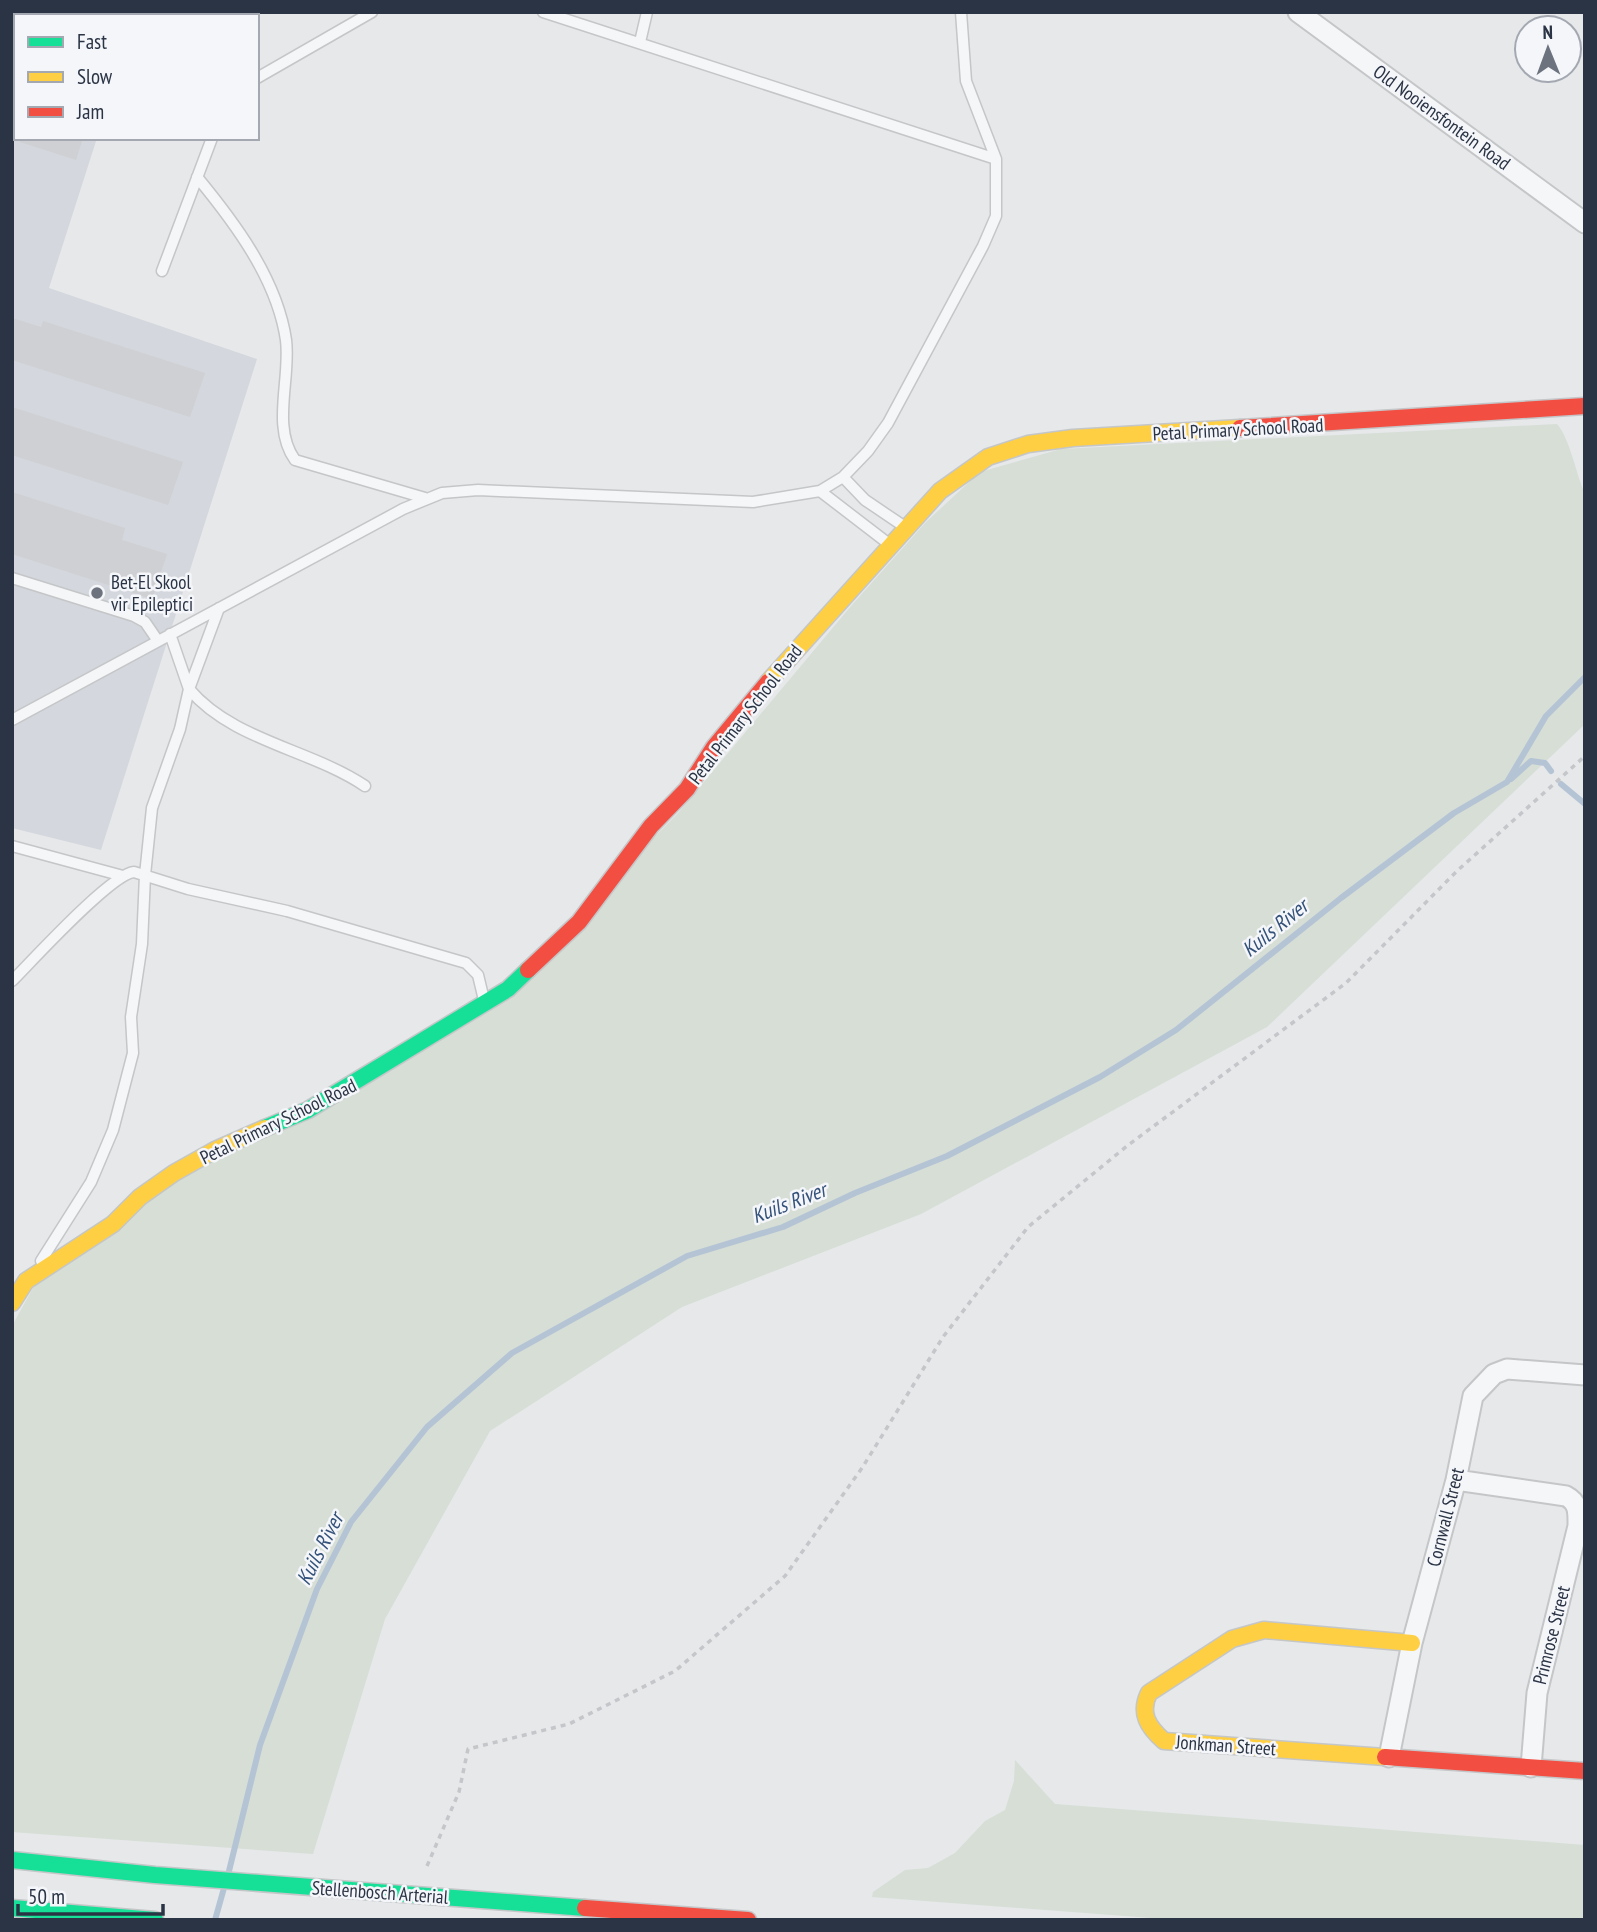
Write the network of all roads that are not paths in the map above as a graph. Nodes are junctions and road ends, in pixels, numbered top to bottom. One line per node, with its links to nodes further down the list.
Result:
1 (370, 12): 7 (lane)
2 (543, 12): 6 (lane)
3 (647, 12): 6 (lane)
4 (961, 12): 9 (lane)
5 (1298, 12): 11 (street, Old Nooiensfontein Road)
6 (640, 42): 9 (lane)
7 (259, 77)
8 (211, 140): 10 (lane)
9 (996, 159): 14 (lane)
10 (197, 177): 12 (lane); 16 (lane)
11 (1585, 223)
12 (162, 271)
13 (1585, 405): 17 (street, Petal Primary School Road)
14 (843, 477): 15 (lane); 17 (lane)
15 (820, 491): 16 (lane); 18 (lane)
16 (425, 498): 20 (lane)
17 (906, 528): 18 (street, Petal Primary School Road)
18 (889, 545): 30 (street, Petal Primary School Road)
19 (12, 578): 22 (lane)
20 (219, 608): 21 (lane); 23 (lane)
21 (170, 634): 22 (lane); 23 (lane)
22 (158, 641): 24 (lane)
23 (189, 689): 25 (lane); 27 (lane)
24 (12, 720)
25 (365, 786)
26 (12, 846): 28 (lane)
27 (145, 875): 28 (lane); 30 (lane); 31 (lane)
28 (123, 876): 29 (lane)
29 (12, 981)
30 (484, 1005): 31 (street, Petal Primary School Road)
31 (26, 1281): 32 (street, Petal Primary School Road)
32 (12, 1303)
33 (1585, 1375): 34 (street, Cornwall Street)
34 (1455, 1480): 35 (street, Cornwall Street); 37 (street, Primrose Street)
35 (1412, 1643): 36 (street, Cornwall Street); 36 (street, Jonkman Street)
36 (1389, 1757): 37 (street, Jonkman Street)
37 (1531, 1767): 38 (street, Jonkman Street)
38 (1585, 1771)
39 (12, 1860): 42 (street, Stellenbosch Arterial)
40 (12, 1908): 41 (street)
41 (154, 1920)
42 (748, 1920)

